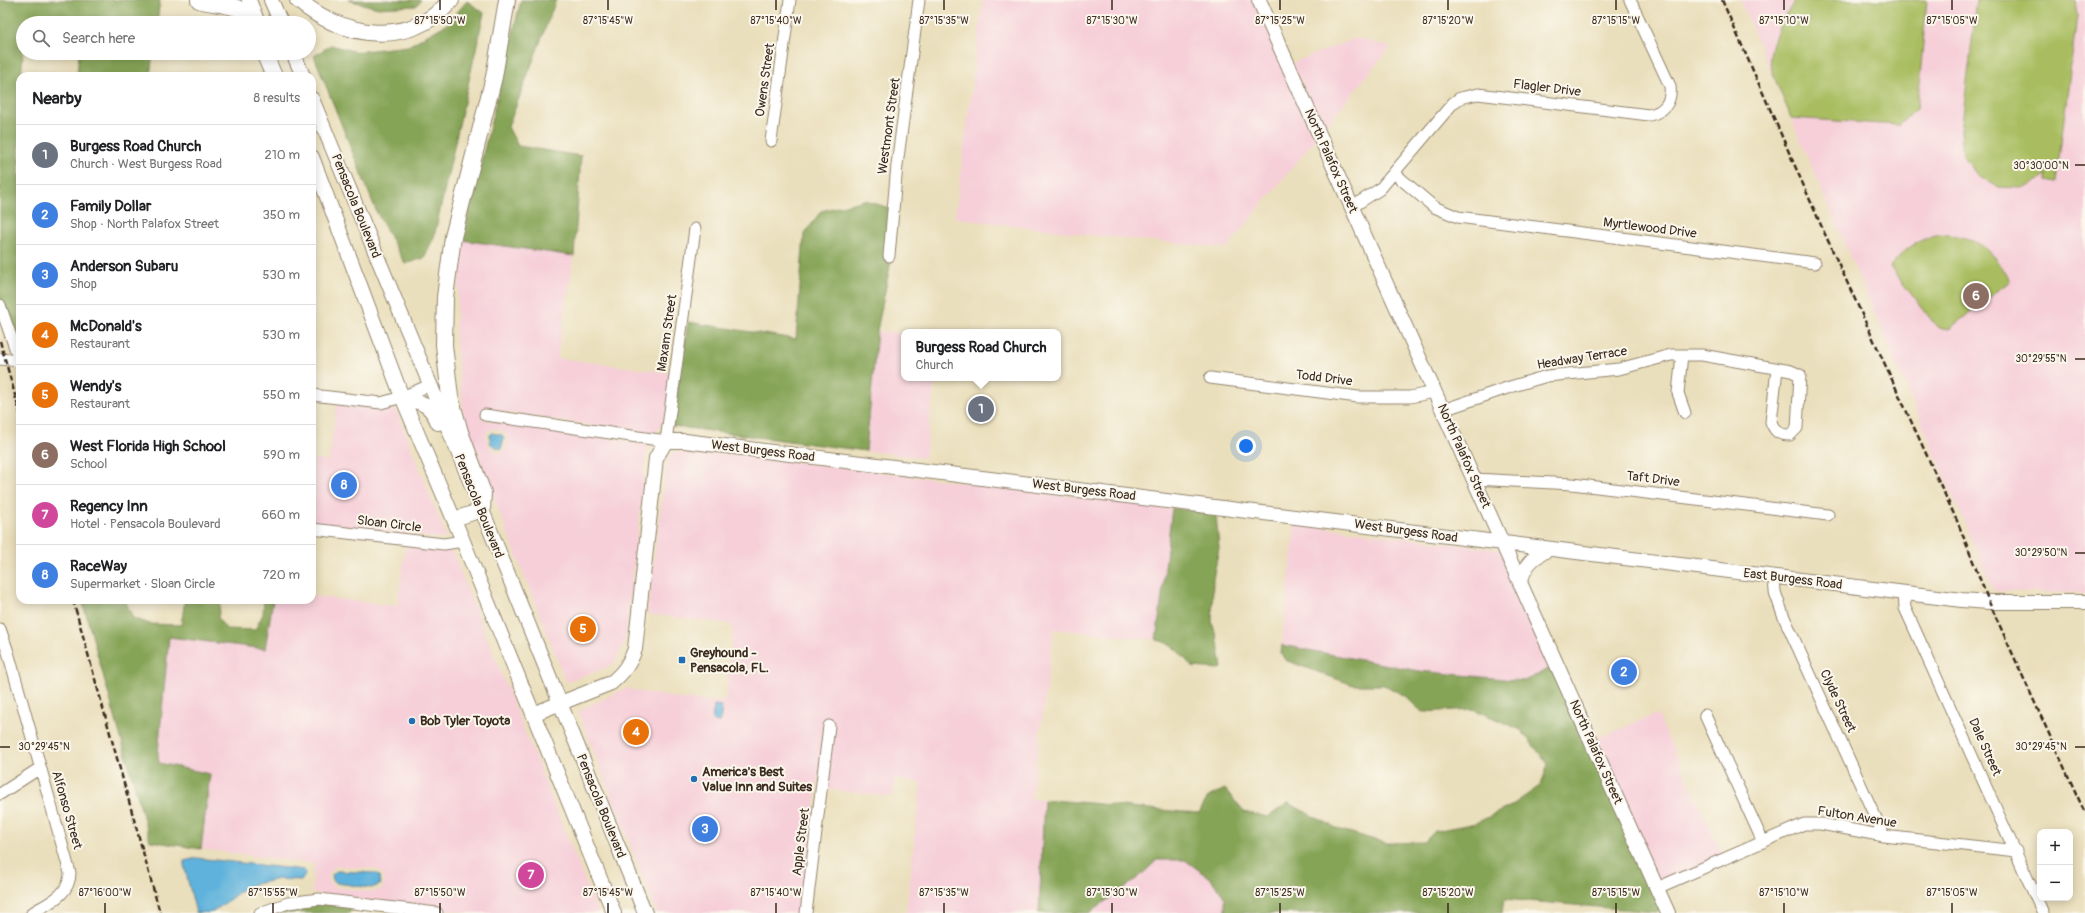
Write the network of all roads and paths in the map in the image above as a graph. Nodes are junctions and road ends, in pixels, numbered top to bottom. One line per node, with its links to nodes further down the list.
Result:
1 (199, 0): 11 (highway)
2 (249, 0): 12 (main road)
3 (271, 0): 13 (main road)
4 (298, 0): 5 (highway)
5 (451, 0)
6 (507, 0): 44 (highway)
7 (790, 0): 21 (street, Owens Street)
8 (919, 0): 26 (street, Westmont Street)
9 (1259, 0): 24 (main road, North Palafox Street)
10 (1630, 0): 23 (street, Flagler Drive)
11 (249, 16)
12 (255, 16)
13 (278, 16)
14 (267, 60): 17 (highway)
15 (274, 60): 18 (main road)
16 (296, 60): 19 (main road)
17 (272, 72)
18 (278, 72)
19 (300, 72)
20 (316, 109): 35 (main road, Pensacola Boulevard)
21 (770, 141)
22 (316, 168): 38 (main road, Pensacola Boulevard)
23 (1394, 173): 24 (street, Flagler Drive); 27 (street, Myrtlewood Drive)
24 (1352, 207): 36 (main road, North Palafox Street)
25 (695, 229): 42 (street, Maxam Street)
26 (889, 256)
27 (1815, 263)
28 (0, 305): 29 (street)
29 (16, 350)
30 (1682, 355): 33 (street, Headway Terrace); 39 (street, Headway Terrace); 40 (street)
31 (0, 359): 32 (street)
32 (16, 361)
33 (1777, 369): 33 (street, Headway Terrace)
34 (1210, 378): 36 (street, Todd Drive)
35 (430, 385): 38 (street); 44 (main road, Pensacola Boulevard)
36 (1434, 392): 39 (main road, North Palafox Street)
37 (316, 396): 38 (street)
38 (402, 397): 44 (main road); 46 (main road, Pensacola Boulevard)
39 (1443, 410): 43 (main road, North Palafox Street)
40 (1685, 413)
41 (485, 415): 42 (street, West Burgess Road)
42 (666, 441): 49 (main road, West Burgess Road); 57 (main road)
43 (1474, 479): 45 (street, Taft Drive); 49 (main road, North Palafox Street)
44 (478, 511): 46 (main road); 57 (main road, Pensacola Boulevard)
45 (1828, 515)
46 (454, 520): 48 (main road, Pensacola Boulevard)
47 (316, 529): 48 (street, Sloan Circle)
48 (463, 541): 58 (main road, Pensacola Boulevard)
49 (1503, 544): 50 (main road, East Burgess Road); 52 (main road, North Palafox Street)
50 (1549, 549): 51 (main road, East Burgess Road); 52 (main road)
51 (1774, 577): 53 (main road, East Burgess Road); 63 (street, Clyde Street)
52 (1520, 583): 66 (main road, North Palafox Street)
53 (1904, 593): 54 (main road, East Burgess Road); 65 (street, Dale Street)
54 (2085, 602)
55 (0, 629): 56 (street, Alfonso Street)
56 (4, 654): 61 (street, Alfonso Street)
57 (560, 703): 58 (main road); 72 (main road, Pensacola Boulevard)
58 (534, 714): 71 (main road, Pensacola Boulevard)
59 (1706, 715): 64 (street)
60 (829, 726): 73 (street, Apple Street)
61 (40, 768): 62 (street); 68 (street, Alfonso Street)
62 (0, 794)
63 (1884, 836): 64 (street, Fulton Avenue); 65 (street, Fulton Avenue)
64 (1763, 842): 66 (street, Fulton Avenue)
65 (2016, 851): 75 (street, Dale Street)
66 (1657, 888): 74 (main road, North Palafox Street)
67 (276, 910): 69 (street); 70 (street)
68 (32, 913)
69 (260, 913)
70 (437, 913)
71 (614, 913)
72 (645, 913)
73 (806, 913)
74 (1668, 913)
75 (2043, 913)

